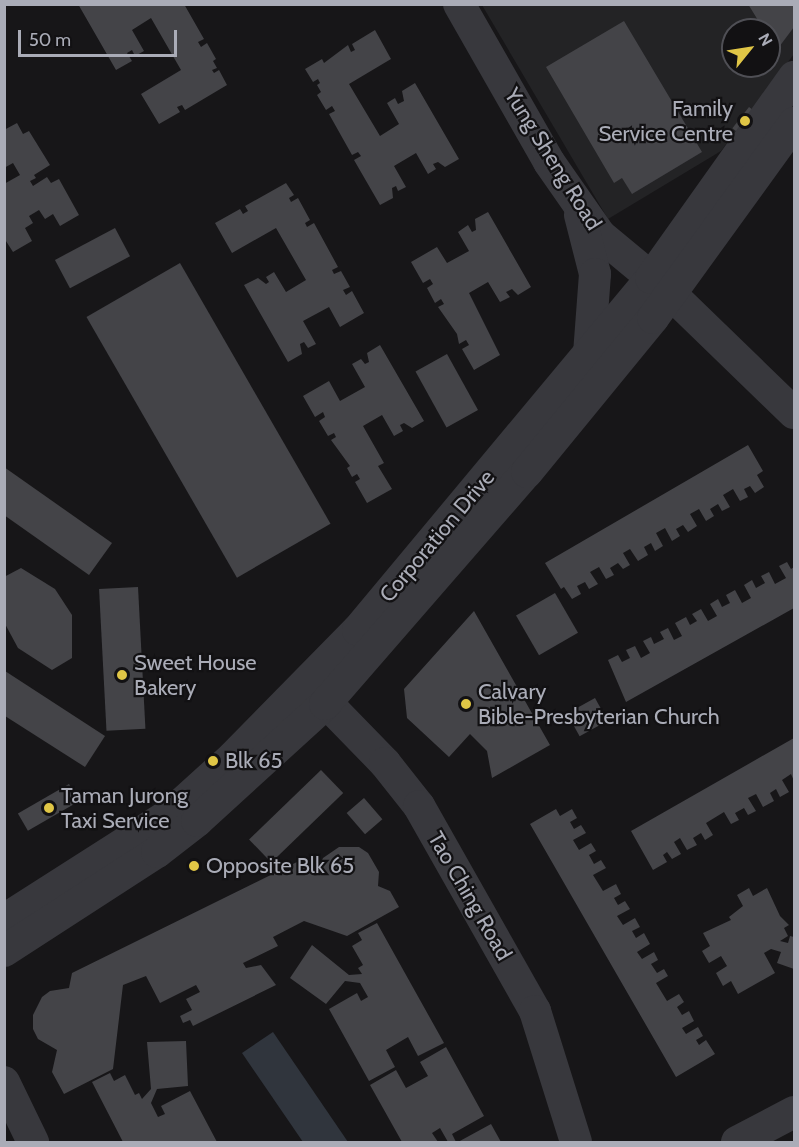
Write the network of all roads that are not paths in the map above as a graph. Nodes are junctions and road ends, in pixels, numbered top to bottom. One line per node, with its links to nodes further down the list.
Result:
1 (459, 4): 4 (street, Yung Sheng Road)
2 (795, 77): 5 (street, Corporation Drive)
3 (795, 123): 5 (street, Corporation Drive)
4 (578, 208): 5 (street, Yung Sheng Road); 6 (street)
5 (661, 286): 6 (street, Corporation Drive); 7 (street, Yung Sheng Road); 8 (street, Corporation Drive)
6 (588, 353): 8 (street, Corporation Drive)
7 (795, 413)
8 (316, 693): 9 (street, Corporation Drive); 10 (street, Corporation Drive); 14 (street, Tao Ching Road)
9 (4, 920)
10 (4, 951)
11 (4, 1082): 13 (street)
12 (795, 1112): 15 (street)
13 (33, 1143)
14 (576, 1143)
15 (737, 1143)

